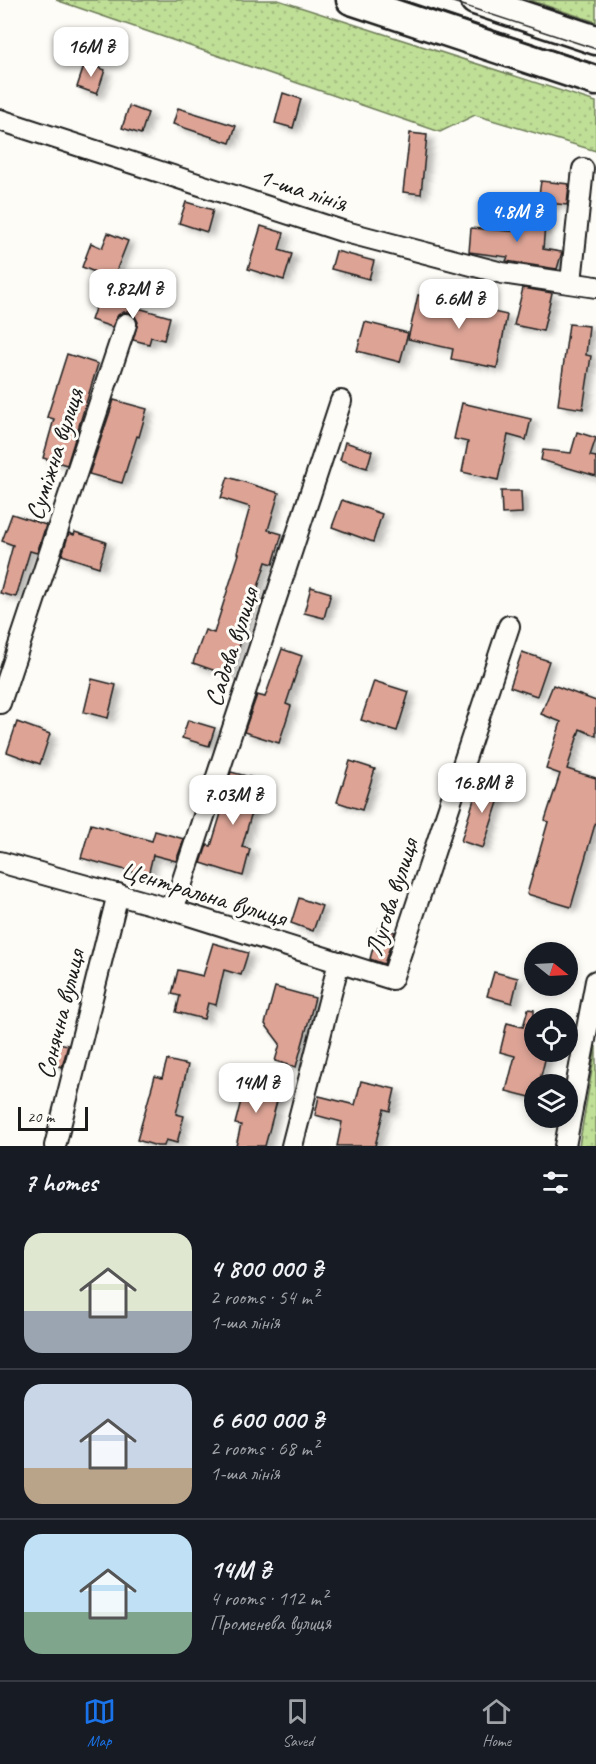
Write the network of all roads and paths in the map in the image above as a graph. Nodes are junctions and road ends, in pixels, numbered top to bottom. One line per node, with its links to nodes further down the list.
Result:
1 (351, 0): 4 (main road)
2 (475, 0): 3 (main road)
3 (596, 40)
4 (596, 81)
5 (0, 120): 7 (street, 1-ша лінія)
6 (583, 169): 7 (street)
7 (571, 282): 8 (street, 1-ша лінія)
8 (596, 287)
9 (126, 324): 12 (street, Суміжна вулиця)
10 (341, 401): 15 (street, Садова вулиця)
11 (509, 626): 17 (street, Лугова вулиця)
12 (0, 703)
13 (0, 862): 14 (street, Центральна вулиця)
14 (118, 894): 15 (street, Центральна вулиця); 19 (street, Сонячна вулиця)
15 (173, 910): 16 (street, Центральна вулиця)
16 (339, 962): 17 (street, Центральна вулиця); 20 (street)
17 (392, 979)
18 (596, 981): 21 (street)
19 (55, 1146)
20 (292, 1146)
21 (565, 1146)

